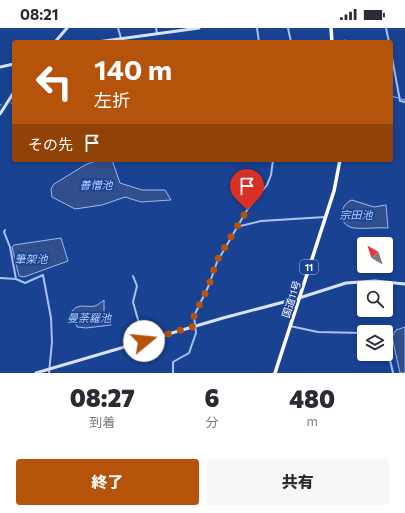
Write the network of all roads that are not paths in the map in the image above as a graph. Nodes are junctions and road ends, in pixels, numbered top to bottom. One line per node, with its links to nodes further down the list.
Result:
1 (67, 28): 13 (street)
2 (118, 28): 12 (street)
3 (156, 28): 11 (street)
4 (172, 28): 10 (street)
5 (199, 28): 10 (street)
6 (257, 28): 15 (street)
7 (288, 28): 16 (street)
8 (331, 28): 17 (highway)
9 (386, 28): 18 (street)
10 (172, 32): 11 (street)
11 (157, 35): 12 (street)
12 (121, 39): 14 (street)
13 (57, 40)
14 (113, 40)
15 (259, 40)
16 (291, 40)
17 (332, 40)
18 (389, 40)
19 (393, 63): 23 (street)
20 (12, 64): 21 (street)
21 (0, 67)
22 (12, 95): 24 (street)
23 (405, 102)
24 (0, 114)
25 (273, 162): 28 (street)
26 (340, 162): 27 (highway, 国道11号 / 11)
27 (325, 217): 28 (street); 34 (highway, 国道11号 / 11)
28 (235, 228): 35 (street)
29 (5, 230): 32 (street)
30 (133, 276): 38 (street)
31 (0, 278): 32 (street)
32 (16, 279): 40 (street)
33 (405, 284): 34 (street)
34 (299, 298): 35 (street); 36 (highway, 国道11号 / 11)
35 (195, 326): 38 (street); 43 (street)
36 (290, 326): 37 (street); 44 (highway, 国道11号 / 11)
37 (357, 333)
38 (144, 341): 40 (street)
39 (390, 361): 45 (street)
40 (50, 369): 41 (street); 42 (street)
41 (36, 373)
42 (49, 373)
43 (173, 373)
44 (275, 373)
45 (393, 373)

